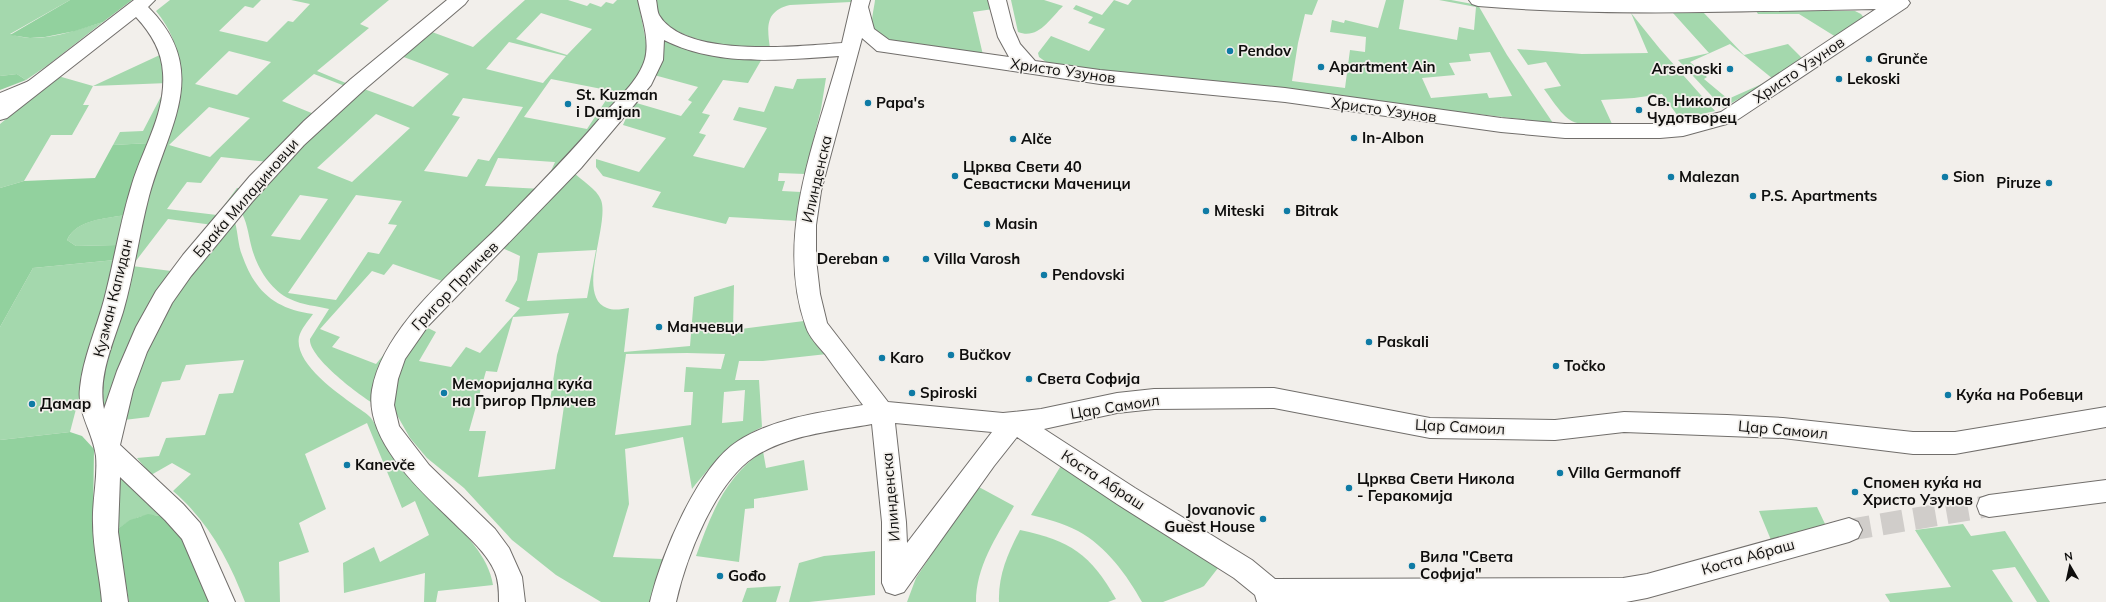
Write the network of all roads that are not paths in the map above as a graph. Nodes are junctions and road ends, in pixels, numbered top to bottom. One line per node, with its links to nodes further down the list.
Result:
1 (459, 0): 16 (street, Браќа Миладиновци)
2 (997, 0): 9 (street)
3 (1478, 0): 4 (street)
4 (1906, 1): 9 (street, Христо Узунов)
5 (141, 3): 10 (street, Кузман Капидан); 16 (street, Кузман Капидан)
6 (861, 4): 8 (street, Илинденска); 9 (street, Христо Узунов)
7 (647, 6): 8 (street); 24 (street, Григор Прличев)
8 (850, 48): 13 (street, Илинденска)
9 (1030, 67)
10 (38, 83): 11 (lane, Кузман Капидан); 12 (street, Кузман Капидан)
11 (0, 100)
12 (0, 113)
13 (882, 412): 15 (street); 15 (street, Илинденска); 25 (street)
14 (2106, 417): 15 (street, Цар Самоил)
15 (1015, 422): 21 (street, Коста Абраш)
16 (107, 449): 22 (street, Кузман Капидан); 23 (street)
17 (2106, 491): 18 (street)
18 (1989, 506)
19 (1849, 530): 20 (street, Коста Абраш)
20 (1649, 594): 21 (street, Коста Абраш)
21 (1282, 597)
22 (115, 602)
23 (222, 602)
24 (512, 602)
25 (663, 602)

